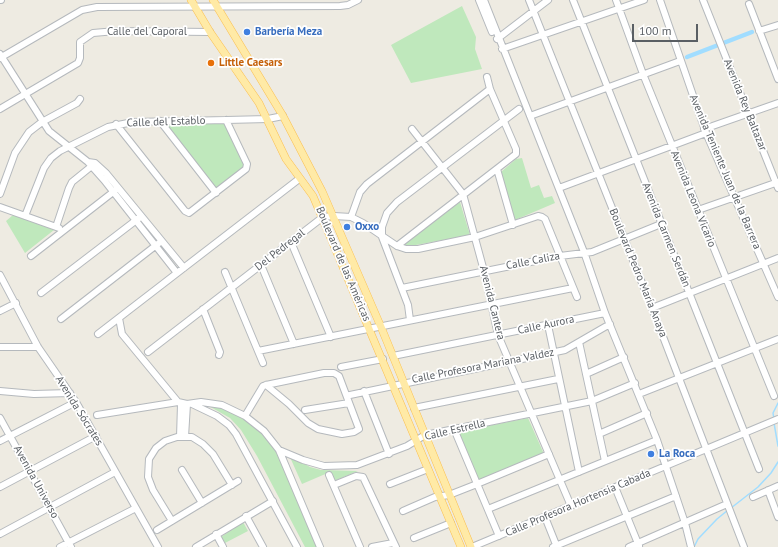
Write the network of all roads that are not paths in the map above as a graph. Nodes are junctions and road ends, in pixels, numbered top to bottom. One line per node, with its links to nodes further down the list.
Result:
1 (358, 0): 12 (street)
2 (479, 0): 21 (street)
3 (484, 0): 21 (street)
4 (529, 0): 15 (street, Boulevard Pedro María Anaya)
5 (548, 0): 15 (street)
6 (573, 0): 16 (street, Avenida Carmen Serdán)
7 (616, 0): 14 (street, Avenida Leona Vicario)
8 (644, 0): 14 (street)
9 (660, 0): 23 (street, Avenida Teniente Juan de la Barrera)
10 (703, 0): 35 (street, Avenida Rey Baltazar)
11 (192, 3): 12 (street); 19 (main road, Boulevard de las Américas); 22 (street)
12 (215, 3): 36 (main road, Boulevard de las Américas)
13 (749, 4): 18 (street)
14 (619, 9): 16 (street); 24 (street, Avenida Leona Vicario)
15 (533, 11): 20 (street, Boulevard Pedro María Anaya); 21 (street)
16 (581, 22): 20 (street); 27 (street, Avenida Carmen Serdán)
17 (778, 25): 18 (street)
18 (758, 31): 26 (street)
19 (210, 32): 29 (street, Calle del Caporal); 38 (main road, Boulevard de las Américas)
20 (542, 35): 21 (street); 31 (street, Boulevard Pedro María Anaya)
21 (499, 43): 37 (street)
22 (1, 56): 29 (street)
23 (680, 60): 24 (street); 45 (street, Avenida Teniente Juan de la Barrera)
24 (643, 74): 27 (street); 47 (street, Avenida Leona Vicario)
25 (487, 77): 28 (street)
26 (778, 79)
27 (606, 87): 31 (street); 49 (street, Avenida Carmen Serdán)
28 (490, 88): 40 (street); 46 (street)
29 (25, 95): 33 (street, Calle del Caporal); 42 (street)
30 (80, 99): 42 (street)
31 (569, 101): 37 (street); 53 (street, Boulevard Pedro María Anaya)
32 (778, 103): 35 (street)
33 (0, 109)
34 (519, 109): 40 (street)
35 (749, 114): 45 (street); 55 (street, Avenida Rey Baltazar)
36 (283, 116): 38 (street, Calle del Establo); 58 (main road, Boulevard de las Américas)
37 (530, 116): 56 (street)
38 (268, 119): 39 (street, Calle del Establo); 54 (main road, Boulevard de las Américas)
39 (226, 120): 41 (street, Calle del Establo); 59 (street)
40 (504, 120): 51 (street); 52 (street)
41 (160, 121): 43 (street, Calle del Establo); 59 (street)
42 (42, 122): 48 (street); 60 (street)
43 (116, 124): 48 (street, Calle del Establo); 59 (street)
44 (412, 129): 46 (street, Avenida Cantera)
45 (705, 131): 47 (street); 63 (street, Avenida Teniente Juan de la Barrera)
46 (422, 141): 51 (street, Avenida Cantera); 70 (street)
47 (672, 146): 49 (street); 65 (street, Avenida Leona Vicario)
48 (68, 148): 50 (street); 66 (street, Calle del Establo)
49 (635, 158): 53 (street); 72 (street, Avenida Carmen Serdán)
50 (91, 164): 57 (street); 74 (street)
51 (442, 168): 61 (street, Avenida Cantera); 76 (street)
52 (497, 169): 61 (street); 73 (street)
53 (599, 173): 56 (street); 78 (street, Boulevard Pedro María Anaya)
54 (300, 179): 62 (main road, Boulevard de las Américas); 89 (street)
55 (777, 184): 63 (street)
56 (559, 188): 83 (street)
57 (116, 190): 67 (street); 71 (street); 75 (street)
58 (322, 191): 62 (main road); 68 (main road, Boulevard de las Américas)
59 (216, 193)
60 (0, 194)
61 (462, 194): 77 (street, Avenida Cantera); 82 (street)
62 (313, 196): 69 (main road, Boulevard de las Américas)
63 (734, 198): 65 (street); 87 (street, Avenida Teniente Juan de la Barrera)
64 (0, 207): 66 (street)
65 (698, 210): 94 (street, Avenida Leona Vicario)
66 (25, 216): 74 (street)
67 (142, 216): 71 (street); 79 (street)
68 (334, 216): 69 (street); 70 (street); 113 (main road, Boulevard de las Américas)
69 (323, 217): 80 (street, Del Pedregal); 114 (main road, Boulevard de las Américas)
70 (351, 217): 76 (street)
71 (136, 220): 81 (street); 98 (street)
72 (661, 224): 78 (street, Calle Caliza); 99 (street, Avenida Carmen Serdán)
73 (513, 225): 77 (street); 85 (street)
74 (56, 227): 75 (street)
75 (64, 229): 84 (street)
76 (382, 237): 82 (street); 96 (street)
77 (475, 237): 82 (street); 90 (street, Avenida Cantera)
78 (624, 239): 83 (street, Calle Caliza); 104 (street, Boulevard Pedro María Anaya)
79 (162, 241): 81 (street); 89 (street)
80 (291, 242): 88 (street, Del Pedregal); 117 (street)
81 (156, 246): 92 (street); 109 (street)
82 (397, 246)
83 (584, 252): 85 (street, Calle Caliza); 107 (street)
84 (31, 256)
85 (560, 256): 90 (street, Calle Caliza); 97 (street)
86 (778, 258): 87 (street)
87 (764, 264): 94 (street); 101 (street, Avenida Teniente Juan de la Barrera)
88 (261, 265): 95 (street, Del Pedregal); 120 (street)
89 (184, 268): 92 (street)
90 (484, 271): 96 (street, Calle Caliza); 103 (street, Avenida Cantera)
91 (225, 272): 95 (street)
92 (177, 273): 108 (street)
93 (0, 275): 102 (street, Avenida Sócrates)
94 (726, 279): 99 (street); 123 (street, Avenida Leona Vicario)
95 (232, 288): 105 (street, Del Pedregal); 124 (street)
96 (402, 288): 110 (street)
97 (574, 288): 100 (street); 103 (street)
98 (41, 292)
99 (689, 293): 104 (street); 133 (street, Avenida Carmen Serdán)
100 (577, 297)
101 (778, 297)
102 (16, 303): 106 (street); 122 (street, Avenida Sócrates)
103 (491, 304): 110 (street); 116 (street, Avenida Cantera)
104 (652, 308): 136 (street, Boulevard Pedro María Anaya)
105 (203, 309): 125 (street, Del Pedregal); 127 (street)
106 (0, 311)
107 (605, 313): 111 (street); 112 (street, Calle Aurora)
108 (119, 318): 115 (street); 151 (street)
109 (61, 319)
110 (410, 320): 113 (street)
111 (610, 324): 119 (street, Calle Profesora Mariana Valdez); 129 (street)
112 (548, 325): 116 (street, Calle Aurora); 126 (street)
113 (381, 327): 114 (street); 128 (main road, Boulevard de las Américas)
114 (370, 329): 117 (street); 130 (main road, Boulevard de las Américas)
115 (98, 334)
116 (498, 335): 128 (street, Calle Aurora); 131 (street, Avenida Cantera)
117 (331, 337): 120 (street)
118 (778, 339): 123 (street)
119 (579, 342): 126 (street, Calle Profesora Mariana Valdez); 135 (street)
120 (294, 344): 124 (street)
121 (0, 347): 122 (street)
122 (38, 347): 145 (street, Avenida Sócrates)
123 (754, 348): 133 (street); 148 (street, Avenida Leona Vicario)
124 (258, 351): 132 (street)
125 (148, 352)
126 (553, 352): 131 (street, Calle Profesora Mariana Valdez); 137 (street)
127 (219, 355)
128 (393, 356): 138 (main road, Boulevard de las Américas)
129 (624, 357): 135 (street); 139 (street)
130 (383, 359): 134 (street); 141 (main road, Boulevard de las Américas)
131 (509, 361): 138 (street, Calle Profesora Mariana Valdez); 142 (street, Avenida Cantera)
132 (263, 363)
133 (718, 363): 136 (street); 163 (street, Avenida Carmen Serdán)
134 (341, 367)
135 (586, 374): 149 (street)
136 (680, 378): 146 (street); 172 (street, Boulevard Pedro María Anaya)
137 (558, 379): 142 (street); 153 (street)
138 (403, 382): 141 (street, Calle Profesora Mariana Valdez); 154 (main road, Boulevard de las Américas)
139 (635, 383): 146 (street); 149 (street, Calle Estrella)
140 (266, 385): 152 (street); 152 (street); 159 (street)
141 (394, 385): 144 (street, Calle Profesora Mariana Valdez); 169 (main road, Boulevard de las Américas)
142 (520, 387): 154 (street); 156 (street, Avenida Cantera)
143 (0, 390): 145 (street)
144 (364, 391): 147 (street, Calle Profesora Mariana Valdez); 174 (street)
145 (70, 393): 150 (street, Avenida Sócrates)
146 (639, 394): 157 (street)
147 (350, 395)
148 (774, 396)
149 (592, 400): 153 (street, Calle Estrella); 164 (street)
150 (76, 402): 166 (street); 167 (street, Avenida Sócrates)
151 (185, 403): 158 (street); 159 (street); 168 (street); 199 (street)
152 (349, 403): 155 (street)
153 (564, 406): 156 (street, Calle Estrella); 183 (street)
154 (414, 408): 165 (main road, Boulevard de las Américas)
155 (305, 410)
156 (532, 413): 162 (street, Calle Estrella); 175 (street, Avenida Cantera)
157 (647, 413): 164 (street); 170 (street)
158 (97, 415)
159 (245, 416): 173 (street)
160 (0, 418): 166 (street, Avenida Universo)
161 (776, 420): 163 (street, Calle Profesora Hortensia Cabada)
162 (454, 429): 165 (street, Calle Estrella); 188 (street)
163 (745, 433): 172 (street, Calle Profesora Hortensia Cabada); 179 (street, Avenida Carmen Serdán)
164 (599, 434): 176 (street)
165 (425, 435): 169 (street, Calle Estrella); 195 (main road, Boulevard de las Américas)
166 (10, 436): 171 (street); 181 (street, Avenida Universo)
167 (96, 436): 181 (street); 182 (street, Avenida Sócrates)
168 (182, 437): 189 (street); 211 (street)
169 (416, 440): 174 (street, Calle Estrella); 178 (main road, Boulevard de las Américas)
170 (657, 440): 176 (street); 177 (street)
171 (0, 441)
172 (707, 448): 177 (street, Calle Profesora Hortensia Cabada); 203 (street, Boulevard Pedro María Anaya)
173 (279, 450): 174 (street, Calle Estrella); 230 (street)
174 (389, 454)
175 (549, 454): 185 (street, Avenida Cantera); 188 (street)
176 (605, 462): 183 (street)
177 (666, 465): 193 (street, Calle Profesora Hortensia Cabada); 196 (street)
178 (428, 469): 187 (street); 197 (main road, Boulevard de las Américas)
179 (759, 469)
180 (182, 470): 200 (street)
181 (29, 471): 192 (street); 202 (street, Avenida Universo)
182 (115, 472): 202 (street); 204 (street, Avenida Sócrates)
183 (579, 472): 185 (street)
184 (329, 475): 190 (street)
185 (560, 480): 201 (street, Avenida Cantera); 205 (street)
186 (238, 481): 189 (street)
187 (390, 484)
188 (478, 484): 195 (street); 205 (street)
189 (232, 485): 200 (street)
190 (334, 485): 221 (street); 231 (street)
191 (778, 486): 194 (street)
192 (0, 487)
193 (615, 488): 201 (street, Calle Profesora Hortensia Cabada); 208 (street)
194 (768, 490): 198 (street); 210 (street)
195 (449, 495): 197 (street); 234 (main road, Boulevard de las Américas)
196 (676, 496): 208 (street); 213 (street)
197 (440, 497): 206 (street); 212 (main road, Boulevard de las Américas)
198 (753, 497)
199 (273, 501): 207 (street); 229 (street)
200 (202, 503): 211 (street)
201 (571, 506): 209 (street, Calle Profesora Hortensia Cabada)
202 (49, 507): 215 (street); 219 (street, Avenida Universo)
203 (728, 507): 213 (street); 237 (street, Boulevard Pedro María Anaya)
204 (136, 508): 219 (street); 220 (street, Avenida Sócrates)
205 (488, 509): 217 (street)
206 (403, 511)
207 (246, 516): 216 (street); 228 (street)
208 (627, 516): 222 (street); 223 (street)
209 (545, 517): 217 (street, Calle Profesora Hortensia Cabada); 223 (street)
210 (778, 517)
211 (172, 521): 214 (street)
212 (451, 523): 218 (street); 233 (main road, Boulevard de las Américas)
213 (685, 524): 222 (street); 236 (street)
214 (157, 530)
215 (0, 534)
216 (216, 534): 226 (street); 227 (street)
217 (499, 536): 234 (street, Calle Profesora Hortensia Cabada)
218 (414, 538)
219 (70, 545): 224 (street)
220 (157, 545): 225 (street)
221 (395, 545): 232 (street)
222 (639, 545): 235 (street)
223 (556, 546)
224 (60, 547)
225 (150, 547)
226 (196, 547)
227 (223, 547)
228 (263, 547)
229 (298, 547)
230 (320, 547)
231 (360, 547)
232 (372, 547)
233 (461, 547)
234 (472, 547)
235 (629, 547)
236 (691, 547)
237 (744, 547)

